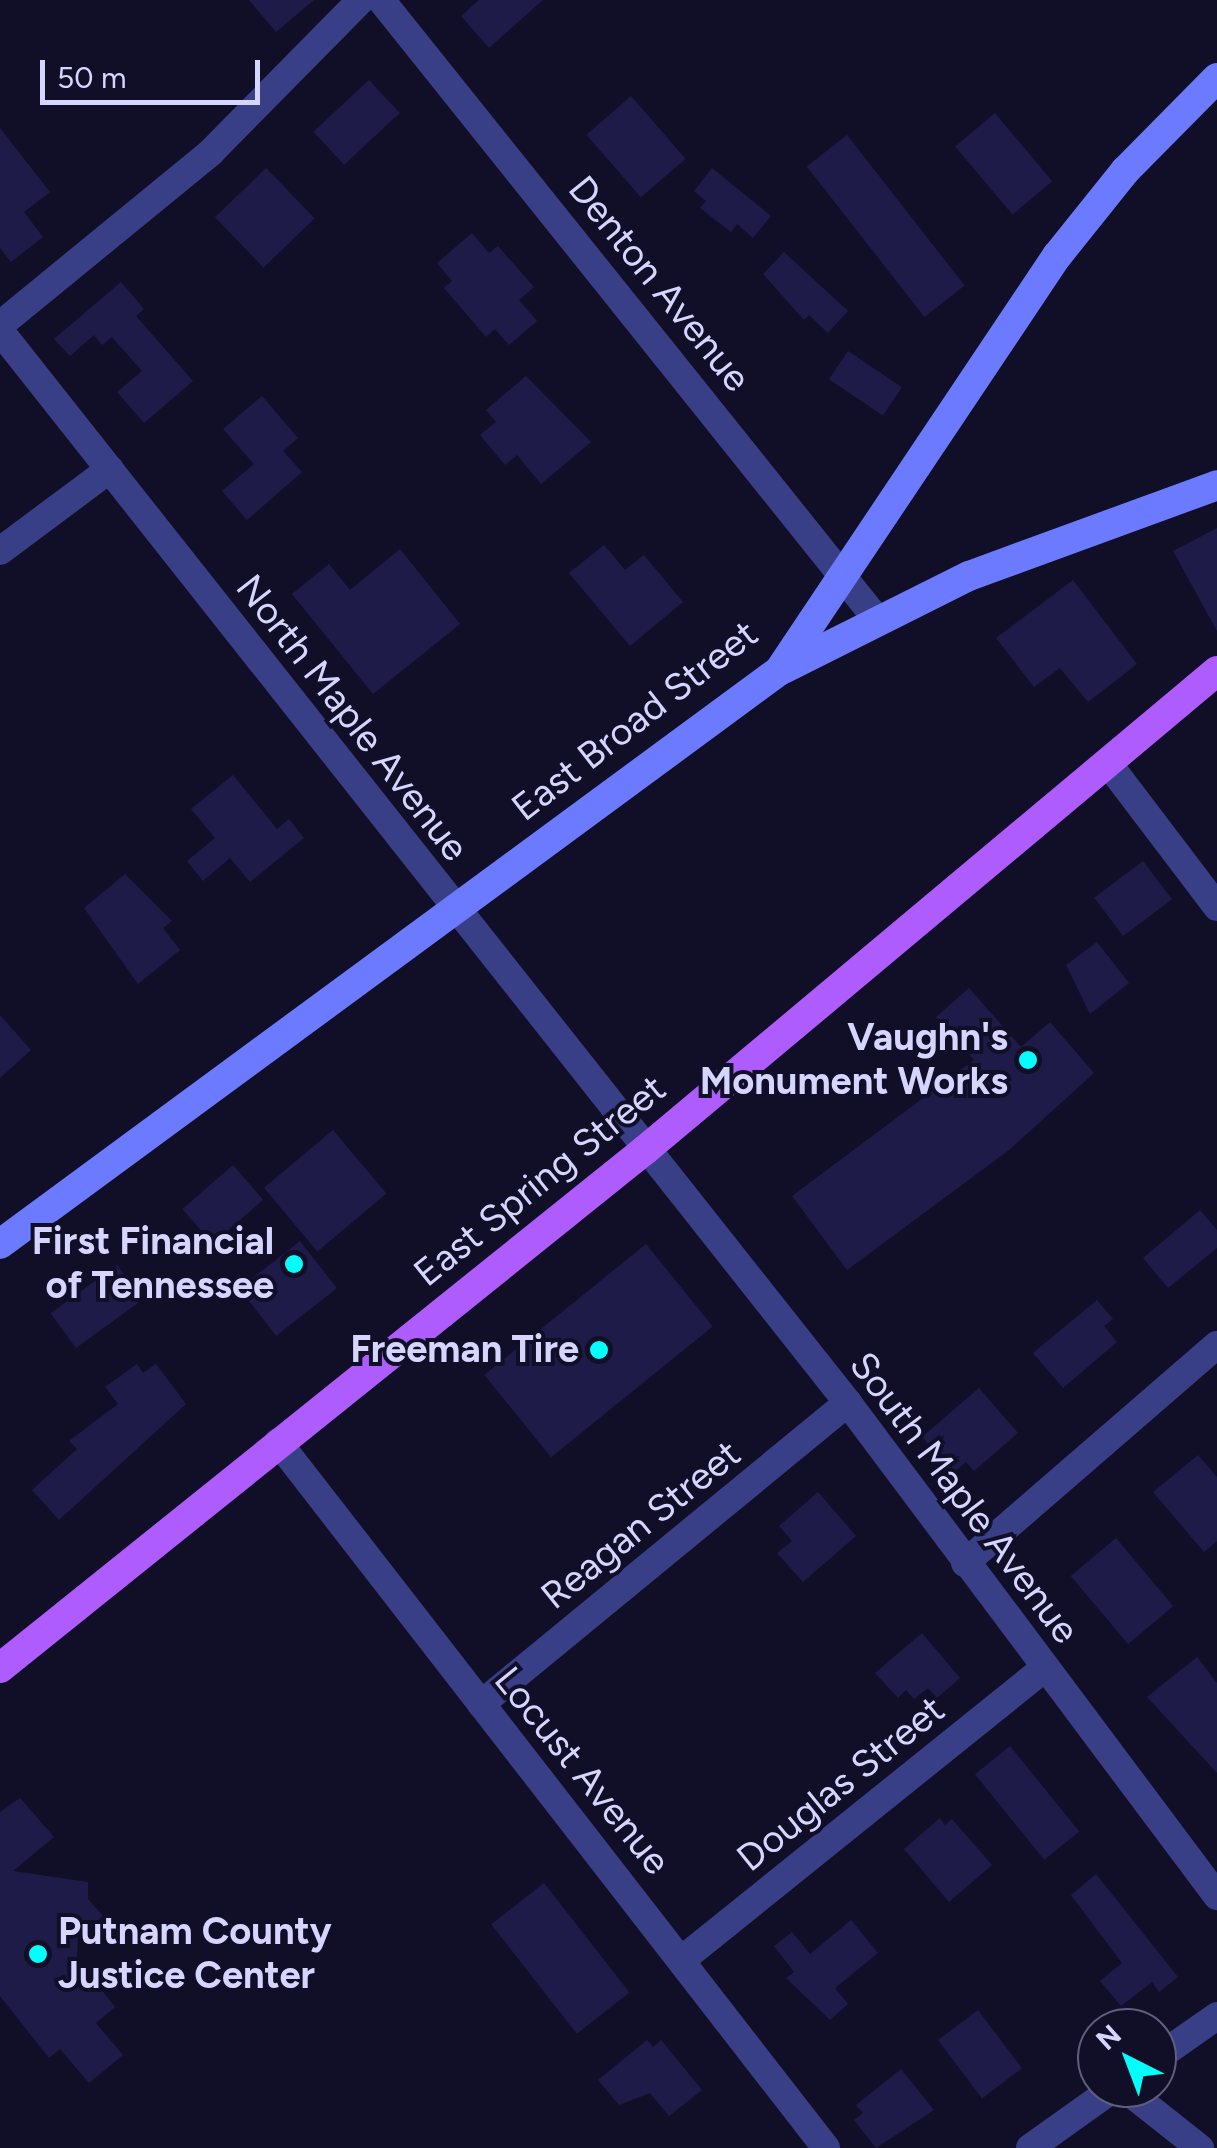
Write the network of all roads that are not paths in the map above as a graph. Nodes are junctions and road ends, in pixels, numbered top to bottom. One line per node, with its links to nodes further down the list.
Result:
1 (361, 0): 4 (street)
2 (381, 0): 8 (street, Denton Avenue)
3 (1217, 78): 8 (street, East Broad Street)
4 (0, 328): 5 (street, North Maple Avenue)
5 (110, 469): 7 (street); 14 (street, North Maple Avenue)
6 (1217, 485): 9 (street)
7 (0, 551)
8 (845, 573): 9 (street, Denton Avenue); 10 (street, East Broad Street)
9 (876, 618): 10 (street)
10 (779, 671): 14 (street, East Broad Street)
11 (1217, 671): 12 (main road, East Spring Street)
12 (1107, 762): 13 (street); 15 (main road, East Spring Street)
13 (1217, 907)
14 (455, 911): 15 (street, North Maple Avenue); 16 (street, East Broad Street)
15 (645, 1150): 18 (street, South Maple Avenue); 19 (main road, East Spring Street)
16 (0, 1244)
17 (1217, 1344): 20 (street)
18 (848, 1403): 20 (street, South Maple Avenue); 23 (street, Reagan Street)
19 (278, 1442): 21 (main road, East Spring Street); 23 (street, Locust Avenue)
20 (965, 1563): 22 (street, South Maple Avenue)
21 (0, 1668)
22 (1045, 1668): 24 (street, South Maple Avenue); 25 (street, Douglas Street)
23 (481, 1704): 25 (street, Locust Avenue)
24 (1217, 1896)
25 (684, 1958): 30 (street, Locust Avenue)
26 (1217, 2016): 27 (street)
27 (1177, 2044)
28 (1086, 2108): 31 (street)
29 (1149, 2108): 32 (street)
30 (826, 2148)
31 (1030, 2148)
32 (1200, 2148)

